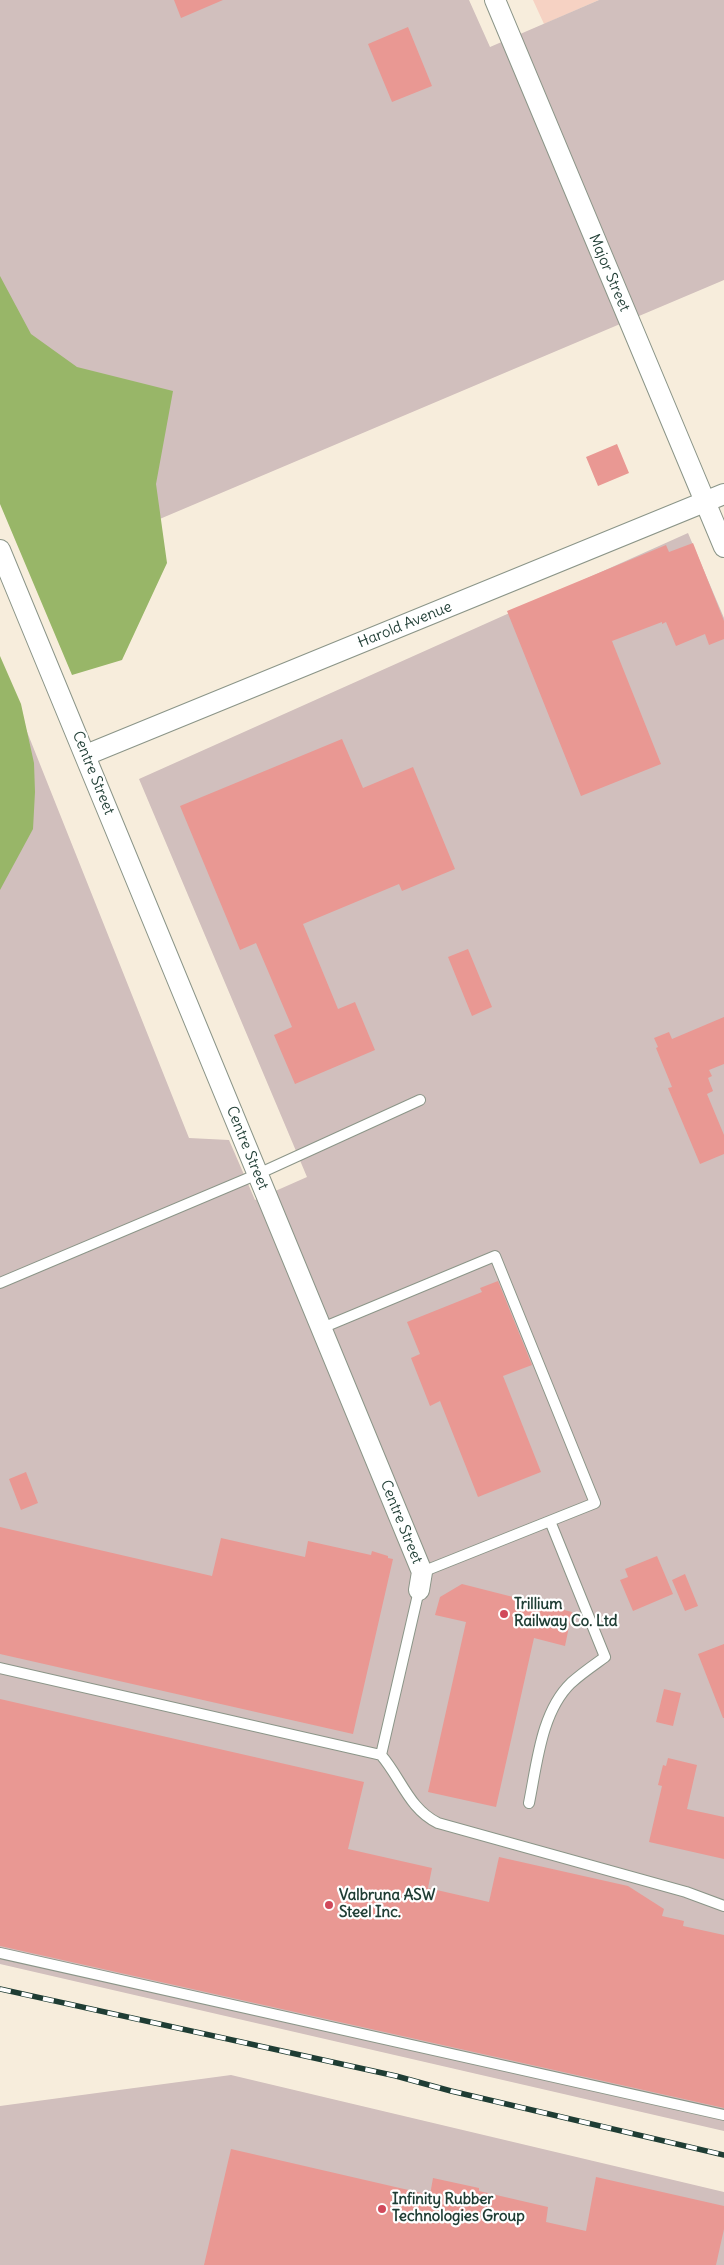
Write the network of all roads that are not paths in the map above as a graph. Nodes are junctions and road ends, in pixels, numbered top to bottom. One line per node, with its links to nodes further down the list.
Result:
1 (495, 0): 3 (street, Major Street)
2 (724, 494): 3 (street, Harold Avenue)
3 (705, 502): 4 (street, Major Street); 6 (street, Harold Avenue)
4 (724, 547)
5 (0, 550): 6 (street, Centre Street)
6 (86, 755): 8 (street, Centre Street)
7 (420, 1100): 8 (lane)
8 (258, 1174): 9 (lane); 10 (street, Centre Street)
9 (0, 1283)
10 (322, 1328): 11 (lane); 12 (street, Centre Street)
11 (550, 1521): 12 (lane); 15 (lane)
12 (420, 1581): 14 (lane)
13 (0, 1668): 14 (lane)
14 (381, 1755): 16 (lane)
15 (529, 1802)
16 (724, 1906)
17 (0, 1953): 18 (lane)
18 (724, 2115)

